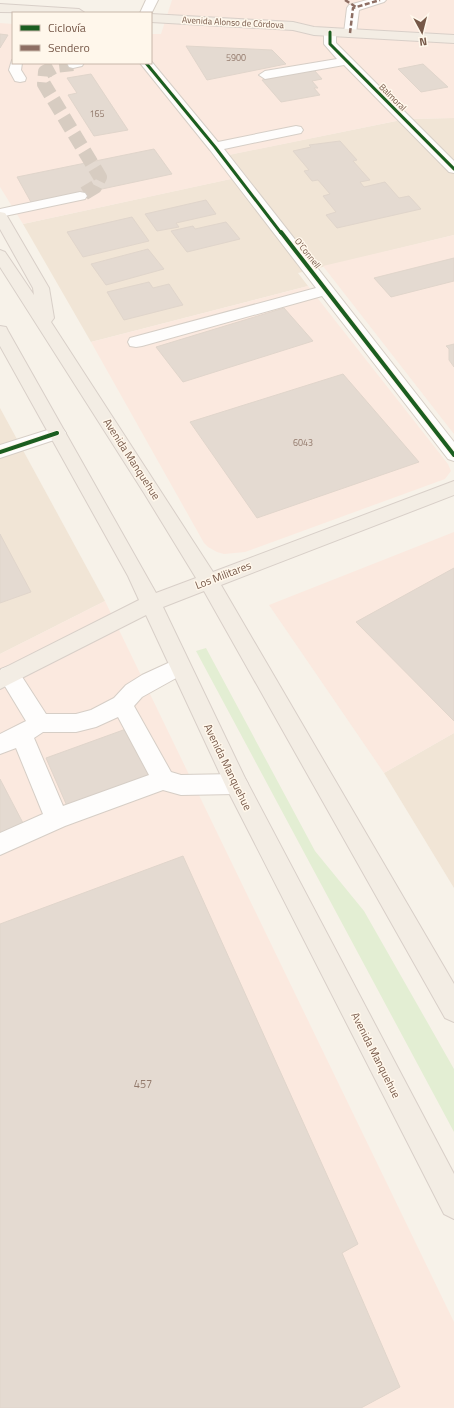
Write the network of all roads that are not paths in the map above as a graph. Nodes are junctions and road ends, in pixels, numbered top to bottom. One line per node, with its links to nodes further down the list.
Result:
1 (152, 0): 7 (street)
2 (345, 0): 4 (street)
3 (380, 0): 4 (street)
4 (356, 7): 14 (street)
5 (0, 8): 6 (main road)
6 (63, 12)
7 (146, 12)
8 (0, 16): 9 (main road)
9 (12, 17)
10 (152, 18): 12 (main road, Avenida Alonso de Córdova)
11 (152, 26): 12 (main road, Avenida Alonso de Córdova)
12 (314, 31): 13 (main road, Avenida Alonso de Córdova)
13 (330, 32): 14 (main road, Avenida Alonso de Córdova); 16 (street, Balmoral)
14 (350, 33): 15 (main road, Avenida Alonso de Córdova)
15 (454, 39)
16 (346, 61): 19 (street); 23 (street, Balmoral)
17 (16, 64): 20 (street)
18 (147, 64): 22 (street, O'Connell)
19 (265, 75)
20 (20, 78)
21 (296, 130): 22 (street)
22 (215, 146): 28 (street, O'Connell)
23 (451, 162)
24 (80, 196): 25 (street)
25 (0, 213)
26 (0, 216): 29 (main road, Avenida Manquehue)
27 (0, 255): 29 (main road, Avenida Manquehue)
28 (326, 290): 31 (street); 35 (street, O'Connell)
29 (47, 327): 37 (main road, Avenida Manquehue)
30 (0, 331): 32 (main road, Avenida Manquehue)
31 (136, 342)
32 (54, 428): 33 (street); 34 (street); 38 (main road, Avenida Manquehue)
33 (0, 437)
34 (0, 452)
35 (454, 455)
36 (454, 488): 37 (main road, Los Militares)
37 (208, 580): 38 (main road, Los Militares); 48 (main road, Avenida Manquehue)
38 (152, 603): 39 (main road, Avenida Manquehue); 40 (main road, Los Militares)
39 (179, 666): 41 (street); 45 (main road, Avenida Manquehue)
40 (4, 678): 42 (street)
41 (122, 704): 42 (street); 44 (street)
42 (29, 729): 43 (street); 46 (street)
43 (0, 745)
44 (163, 780): 45 (street); 46 (street)
45 (236, 784): 49 (main road, Avenida Manquehue)
46 (57, 819): 47 (street)
47 (0, 844)
48 (454, 1009)
49 (454, 1204)

